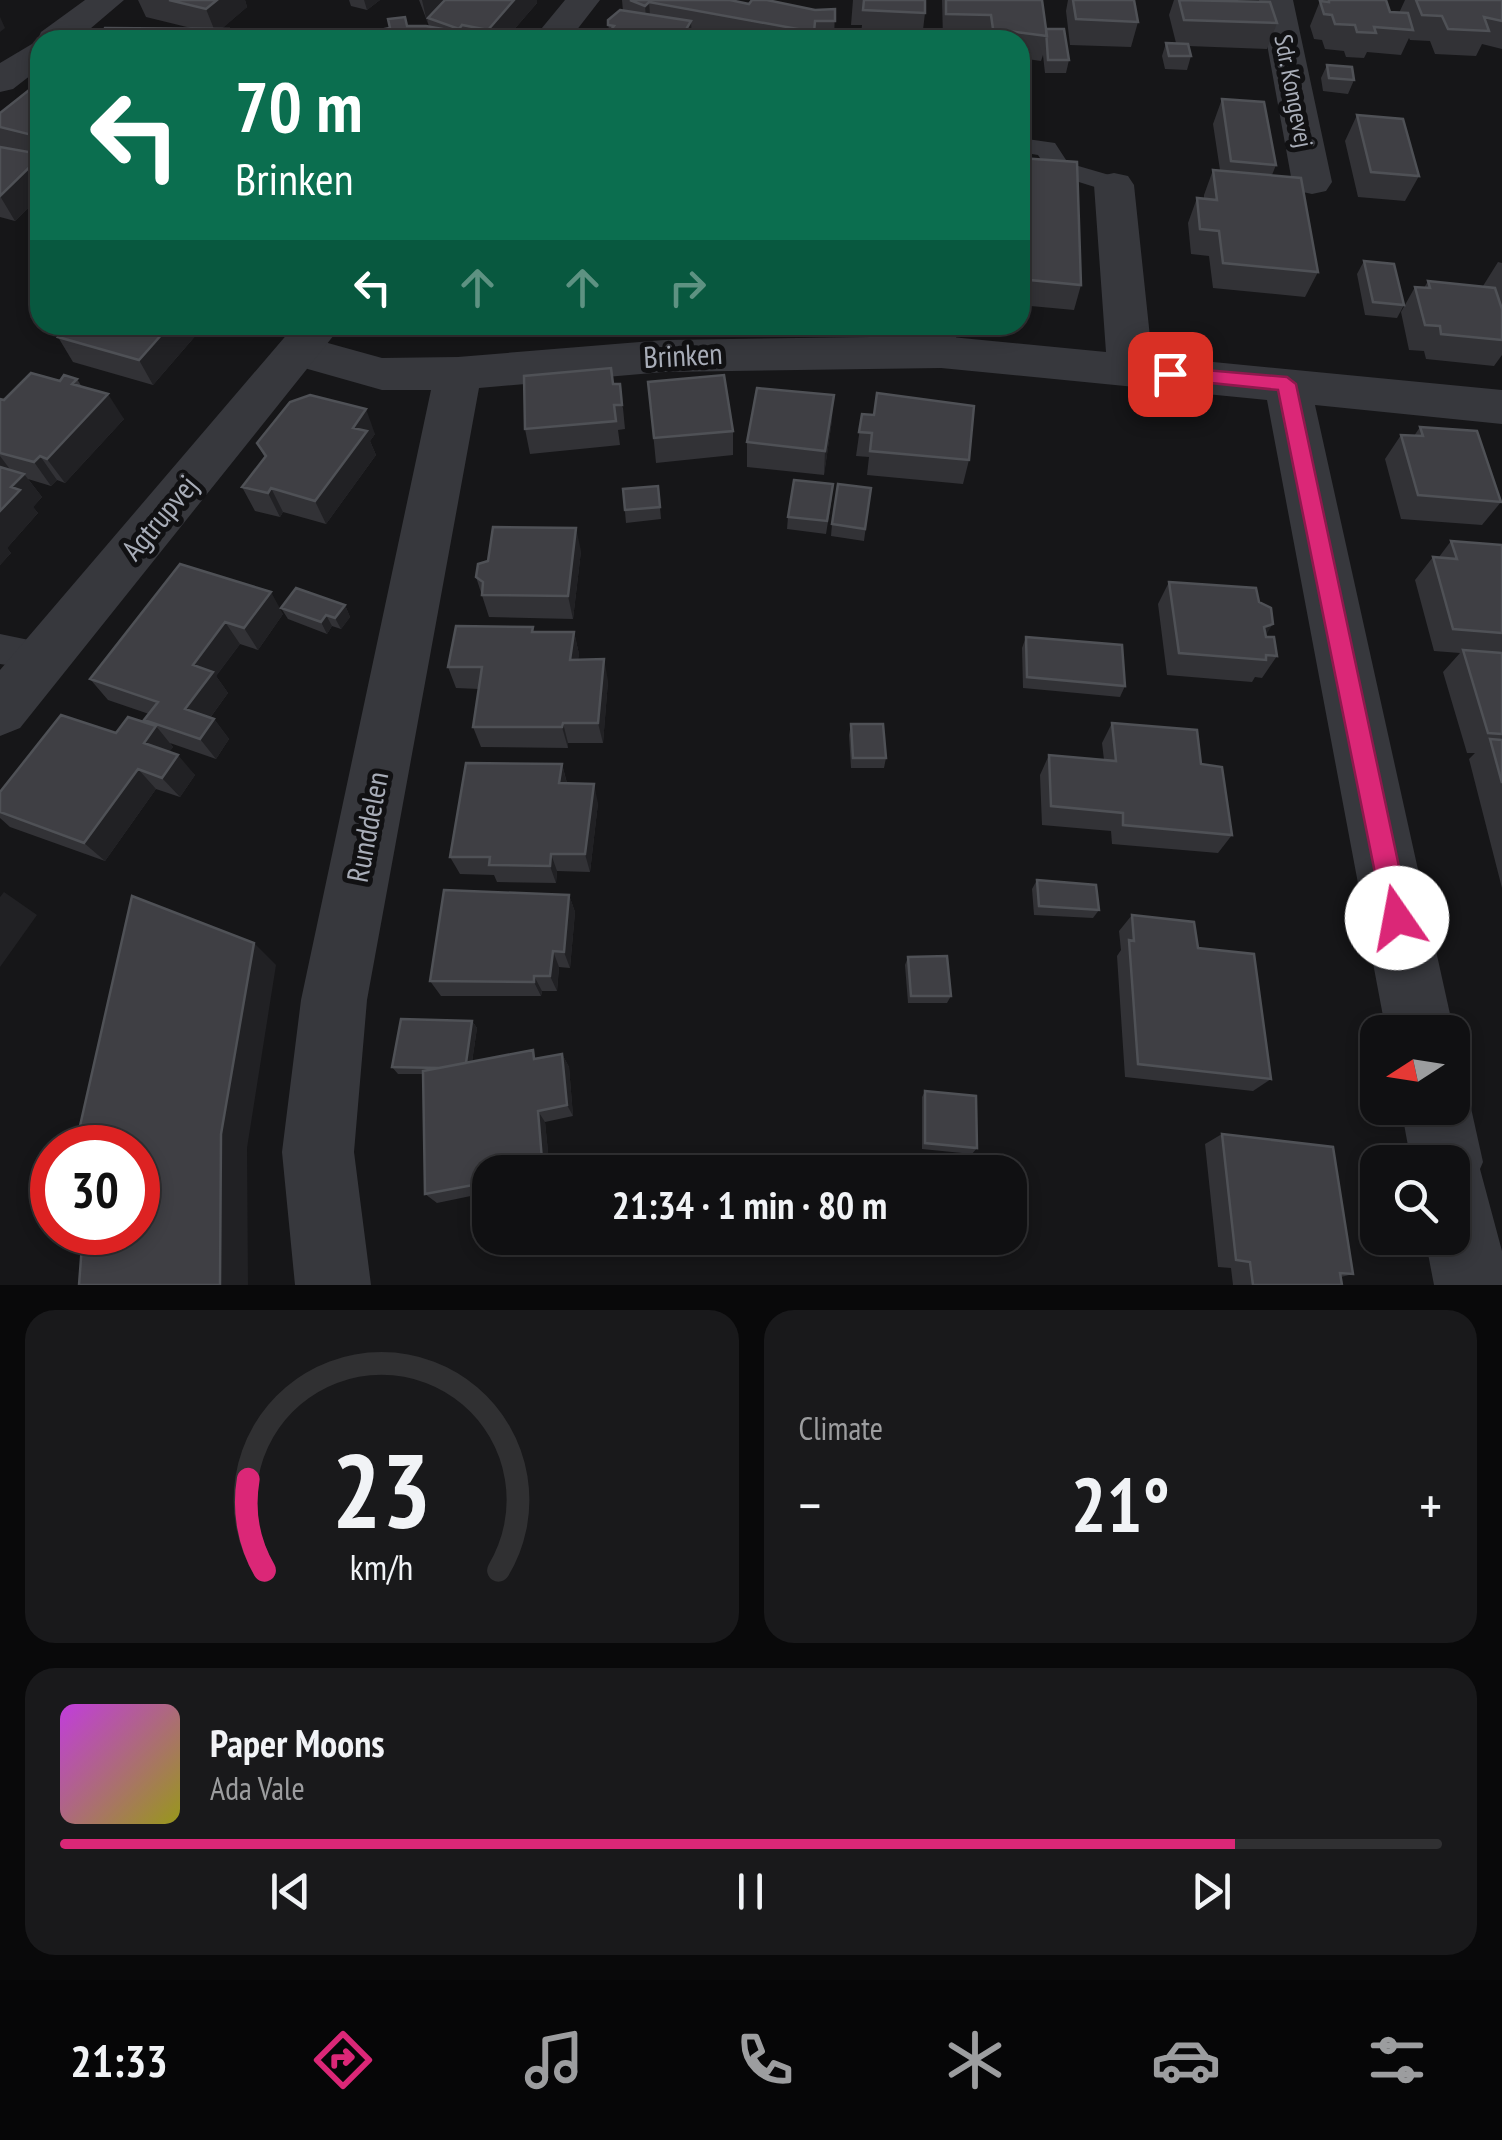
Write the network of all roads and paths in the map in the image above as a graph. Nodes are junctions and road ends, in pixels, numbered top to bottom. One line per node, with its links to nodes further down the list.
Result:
1 (107, 0): 4 (street)
2 (582, 0): 5 (street)
3 (1276, 0): 9 (street, Sdr. Kongevej)
4 (67, 30)
5 (558, 30)
6 (30, 58): 7 (street)
7 (0, 80)
8 (1030, 147): 10 (lane)
9 (1312, 182)
10 (1114, 185): 13 (street)
11 (309, 338): 14 (street, Brinken); 17 (street, Agtrupvej)
12 (941, 338): 13 (street, Brinken); 14 (street, Brinken)
13 (1130, 370): 15 (street, Brinken)
14 (458, 373): 21 (street, Runddelen)
15 (1287, 384): 16 (street, Brinken); 19 (street)
16 (1502, 407)
17 (23, 653): 18 (street, Agtrupvej)
18 (0, 711)
19 (1417, 1015)
20 (1466, 1255): 22 (street)
21 (333, 1285)
22 (1472, 1285)

